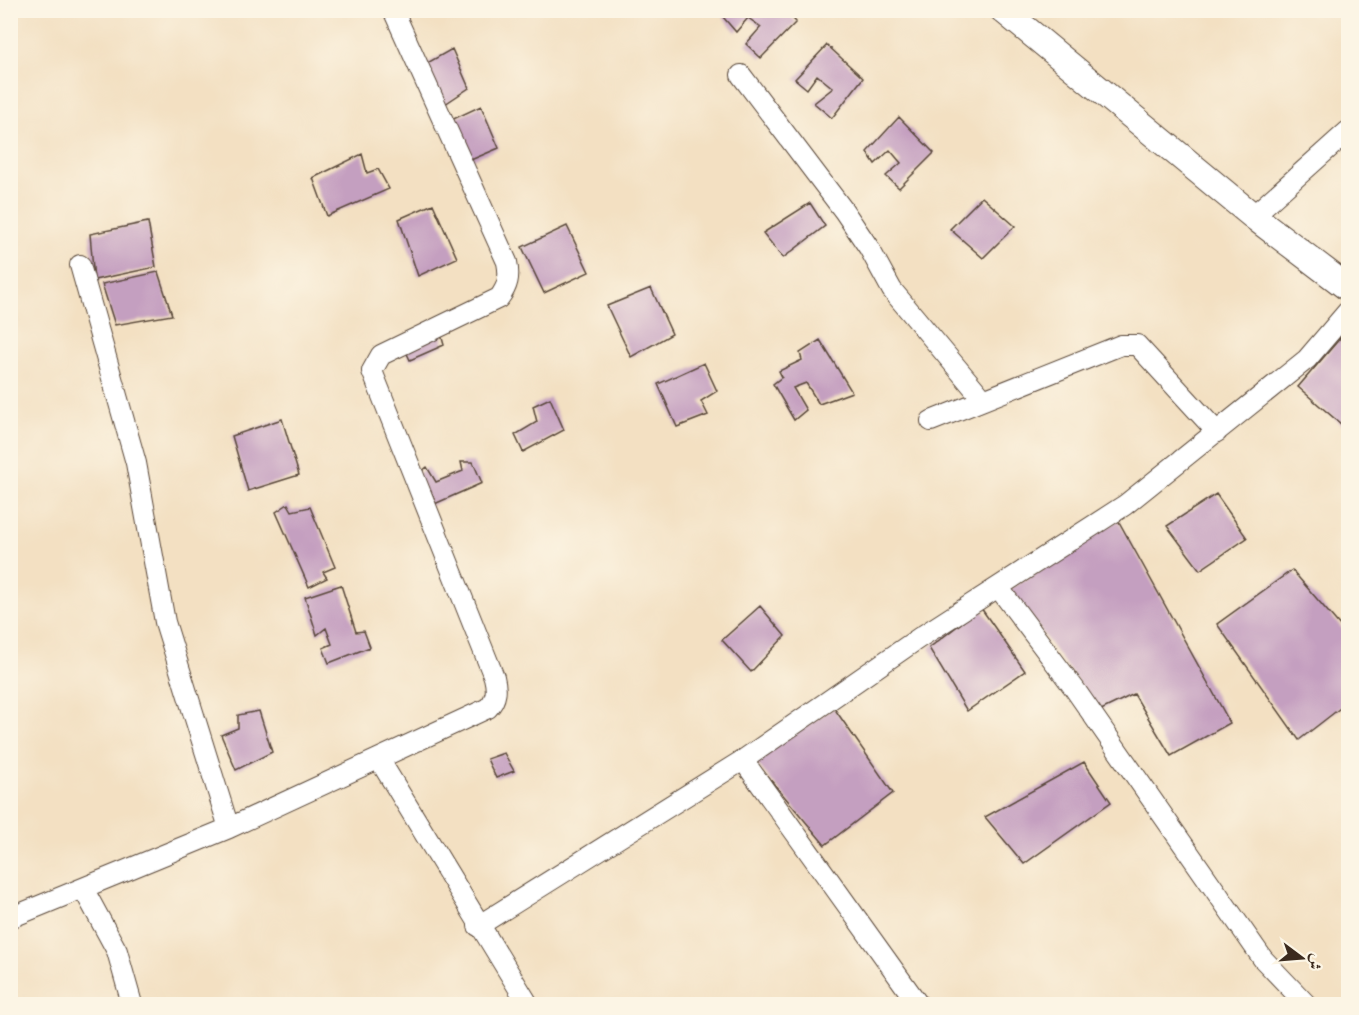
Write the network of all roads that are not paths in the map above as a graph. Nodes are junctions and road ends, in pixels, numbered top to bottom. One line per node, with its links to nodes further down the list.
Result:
1 (393, 10): 13 (street)
2 (1003, 10): 5 (street)
3 (741, 75): 9 (street)
4 (1348, 131): 5 (street)
5 (1253, 216): 7 (street)
6 (80, 265): 15 (street)
7 (1348, 288)
8 (1348, 310): 11 (street)
9 (983, 399): 10 (street); 11 (street)
10 (931, 422)
11 (1217, 432): 12 (street)
12 (998, 587): 14 (street); 22 (street)
13 (379, 759): 15 (street); 18 (street)
14 (743, 759): 18 (street); 21 (street)
15 (229, 828): 16 (street)
16 (84, 890): 17 (street); 19 (street)
17 (10, 918)
18 (478, 926): 20 (street)
19 (132, 1005)
20 (528, 1005)
21 (918, 1005)
22 (1306, 1005)

